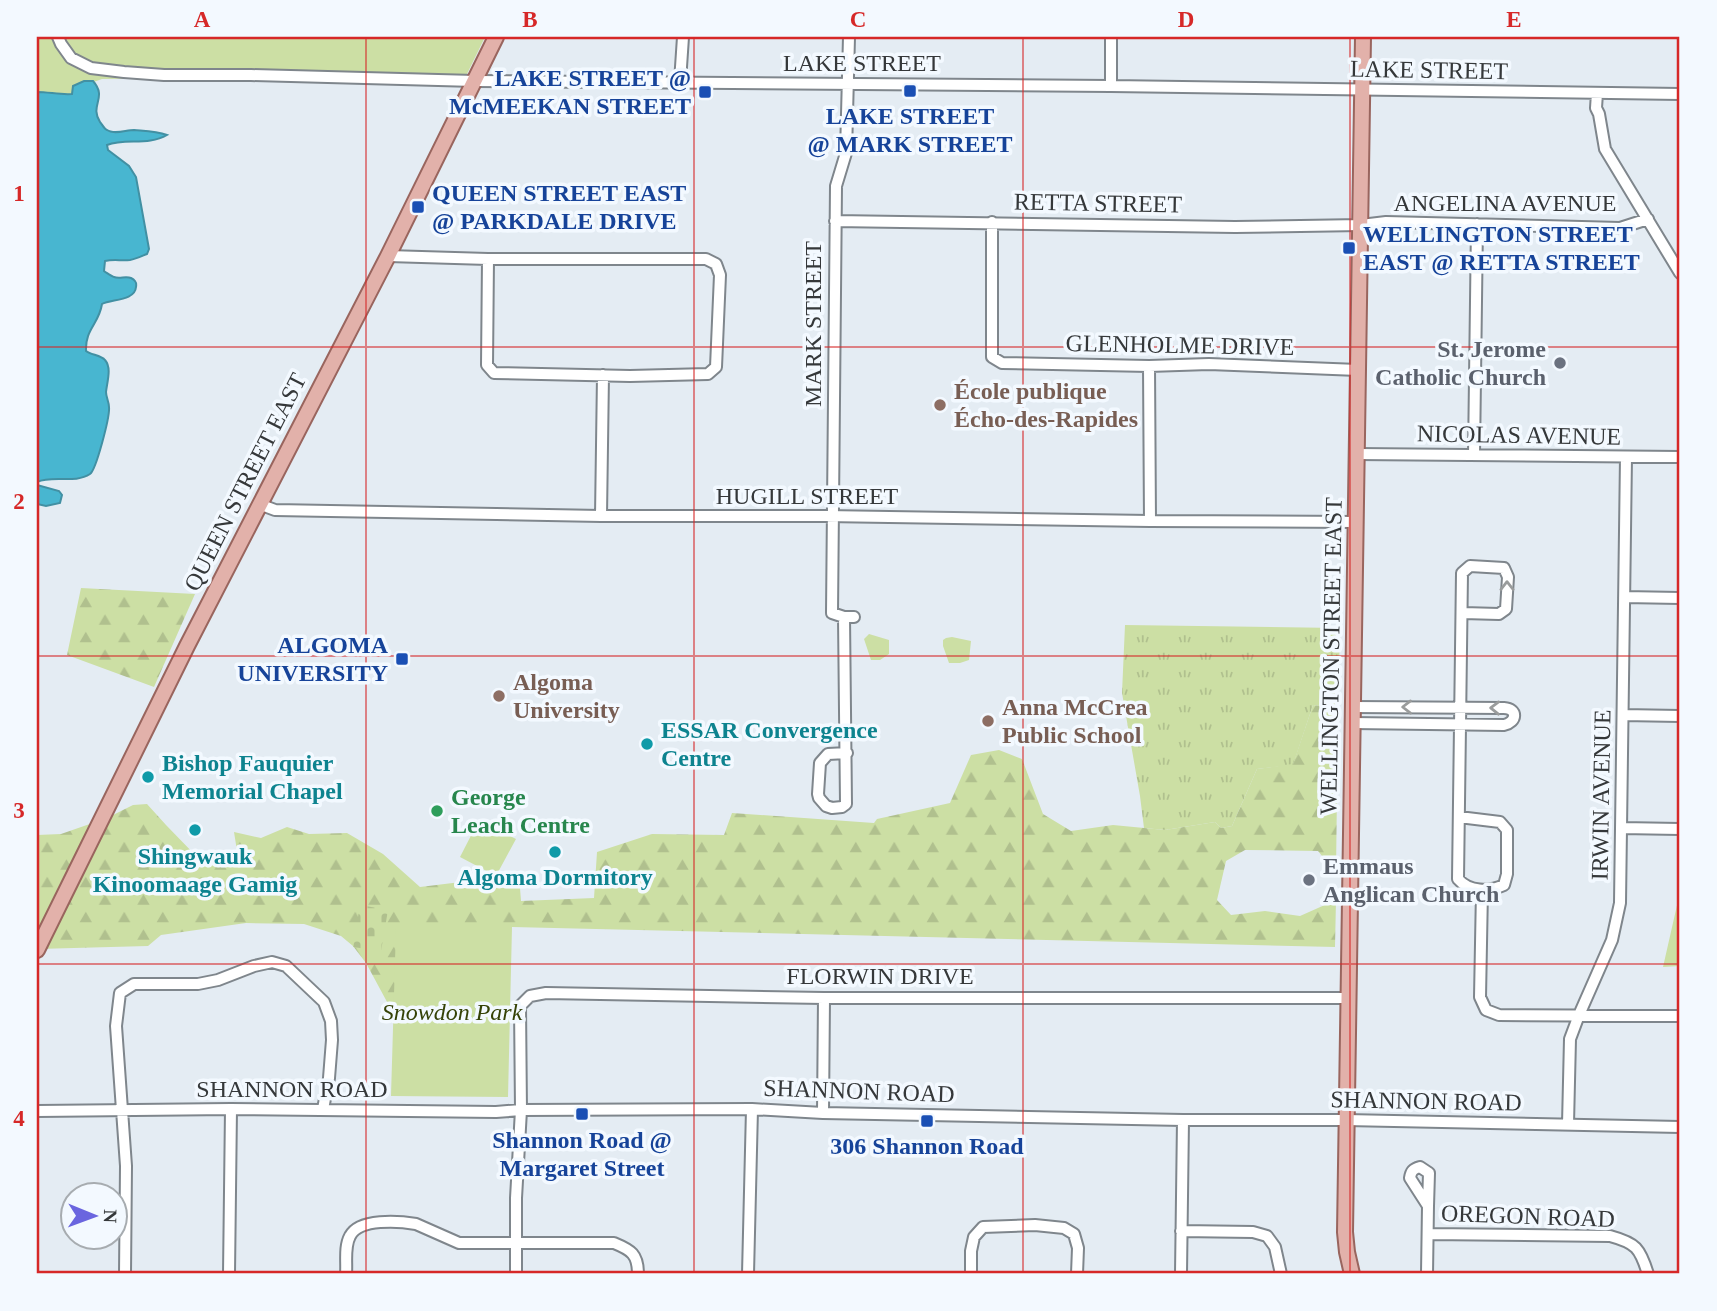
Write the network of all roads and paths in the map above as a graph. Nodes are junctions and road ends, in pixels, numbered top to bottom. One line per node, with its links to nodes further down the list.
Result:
1 (58, 37): 7 (street, LAKE STREET)
2 (496, 37): 7 (main road, QUEEN STREET EAST)
3 (683, 37): 8 (street)
4 (849, 37): 9 (street, MARK STREET)
5 (1111, 37): 10 (street)
6 (1363, 37): 11 (main road, WELLINGTON STREET EAST)
7 (475, 81): 8 (street, LAKE STREET); 19 (main road, QUEEN STREET EAST)
8 (680, 82): 9 (street, LAKE STREET)
9 (849, 84): 10 (street, LAKE STREET); 15 (street, MARK STREET)
10 (1111, 86): 11 (street, LAKE STREET)
11 (1362, 90): 12 (street, LAKE STREET); 18 (main road, WELLINGTON STREET EAST)
12 (1597, 93): 13 (street, LAKE STREET); 14 (street)
13 (1680, 94)
14 (1648, 219): 17 (street, ANGELINA AVENUE); 21 (street)
15 (835, 221): 16 (street, RETTA STREET); 31 (street, MARK STREET)
16 (992, 222): 18 (street, RETTA STREET); 22 (street, GLENHOLME DRIVE)
17 (1477, 224): 18 (street, ANGELINA AVENUE); 26 (street)
18 (1361, 225): 23 (main road, WELLINGTON STREET EAST)
19 (388, 256): 20 (street); 29 (main road, QUEEN STREET EAST)
20 (488, 259): 24 (street); 24 (street)
21 (1680, 273)
22 (1149, 366): 23 (street, GLENHOLME DRIVE); 32 (street)
23 (1359, 370): 25 (main road, WELLINGTON STREET EAST)
24 (603, 375): 30 (street)
25 (1357, 454): 26 (street, NICOLAS AVENUE); 33 (main road, WELLINGTON STREET EAST)
26 (1474, 455): 27 (street, NICOLAS AVENUE)
27 (1626, 457): 28 (street, NICOLAS AVENUE); 34 (street, IRWIN AVENUE)
28 (1680, 457)
29 (259, 504): 30 (street, HUGILL STREET); 48 (main road, QUEEN STREET EAST)
30 (601, 516): 31 (street, HUGILL STREET)
31 (834, 516): 32 (street, HUGILL STREET); 43 (street, MARK STREET)
32 (1150, 522): 33 (street, HUGILL STREET)
33 (1356, 522): 37 (main road, WELLINGTON STREET EAST)
34 (1624, 597): 35 (street); 39 (street, IRWIN AVENUE)
35 (1680, 598)
36 (1463, 613): 36 (street, one-way to 36); 38 (street)
37 (1353, 707): 38 (street, one-way to 37); 41 (main road, WELLINGTON STREET EAST)
38 (1461, 707): 42 (street); 42 (street, one-way to 38)
39 (1623, 715): 40 (street); 45 (street, IRWIN AVENUE)
40 (1680, 716)
41 (1353, 723): 42 (street); 50 (main road, WELLINGTON STREET EAST)
42 (1461, 725): 44 (street)
43 (846, 753): 43 (street)
44 (1459, 817): 47 (street); 47 (street)
45 (1621, 828): 46 (street); 51 (street, IRWIN AVENUE)
46 (1680, 829)
47 (1482, 890): 51 (street)
48 (37, 950)
49 (824, 998): 50 (street, FLORWIN DRIVE); 57 (street, FLORWIN DRIVE); 59 (street)
50 (1348, 998): 61 (main road, WELLINGTON STREET EAST)
51 (1579, 1015): 52 (street); 62 (street, IRWIN AVENUE)
52 (1680, 1016)
53 (231, 1109): 55 (street, SHANNON ROAD); 56 (street, SHANNON ROAD); 69 (street)
54 (752, 1109): 57 (street, SHANNON ROAD); 59 (street, SHANNON ROAD); 73 (street)
55 (121, 1110): 56 (street); 58 (street, SHANNON ROAD); 68 (street)
56 (323, 1110): 57 (street, SHANNON ROAD)
57 (520, 1110): 67 (street, FLORWIN DRIVE)
58 (37, 1111)
59 (823, 1113): 60 (street, SHANNON ROAD)
60 (1184, 1120): 61 (street, SHANNON ROAD); 65 (street)
61 (1346, 1120): 62 (street, SHANNON ROAD); 78 (main road, WELLINGTON STREET EAST)
62 (1568, 1124): 63 (street, SHANNON ROAD)
63 (1680, 1126)
64 (1429, 1206): 66 (street)
65 (1181, 1231): 76 (street); 77 (street)
66 (1428, 1234): 79 (street); 80 (street, OREGON ROAD)
67 (516, 1244): 70 (street); 71 (street, FLORWIN DRIVE); 72 (street)
68 (125, 1274)
69 (229, 1274)
70 (346, 1274)
71 (516, 1274)
72 (638, 1274)
73 (748, 1274)
74 (971, 1274): 75 (street)
75 (1077, 1274)
76 (1181, 1274)
77 (1281, 1274)
78 (1352, 1274)
79 (1427, 1274)
80 (1647, 1274)

